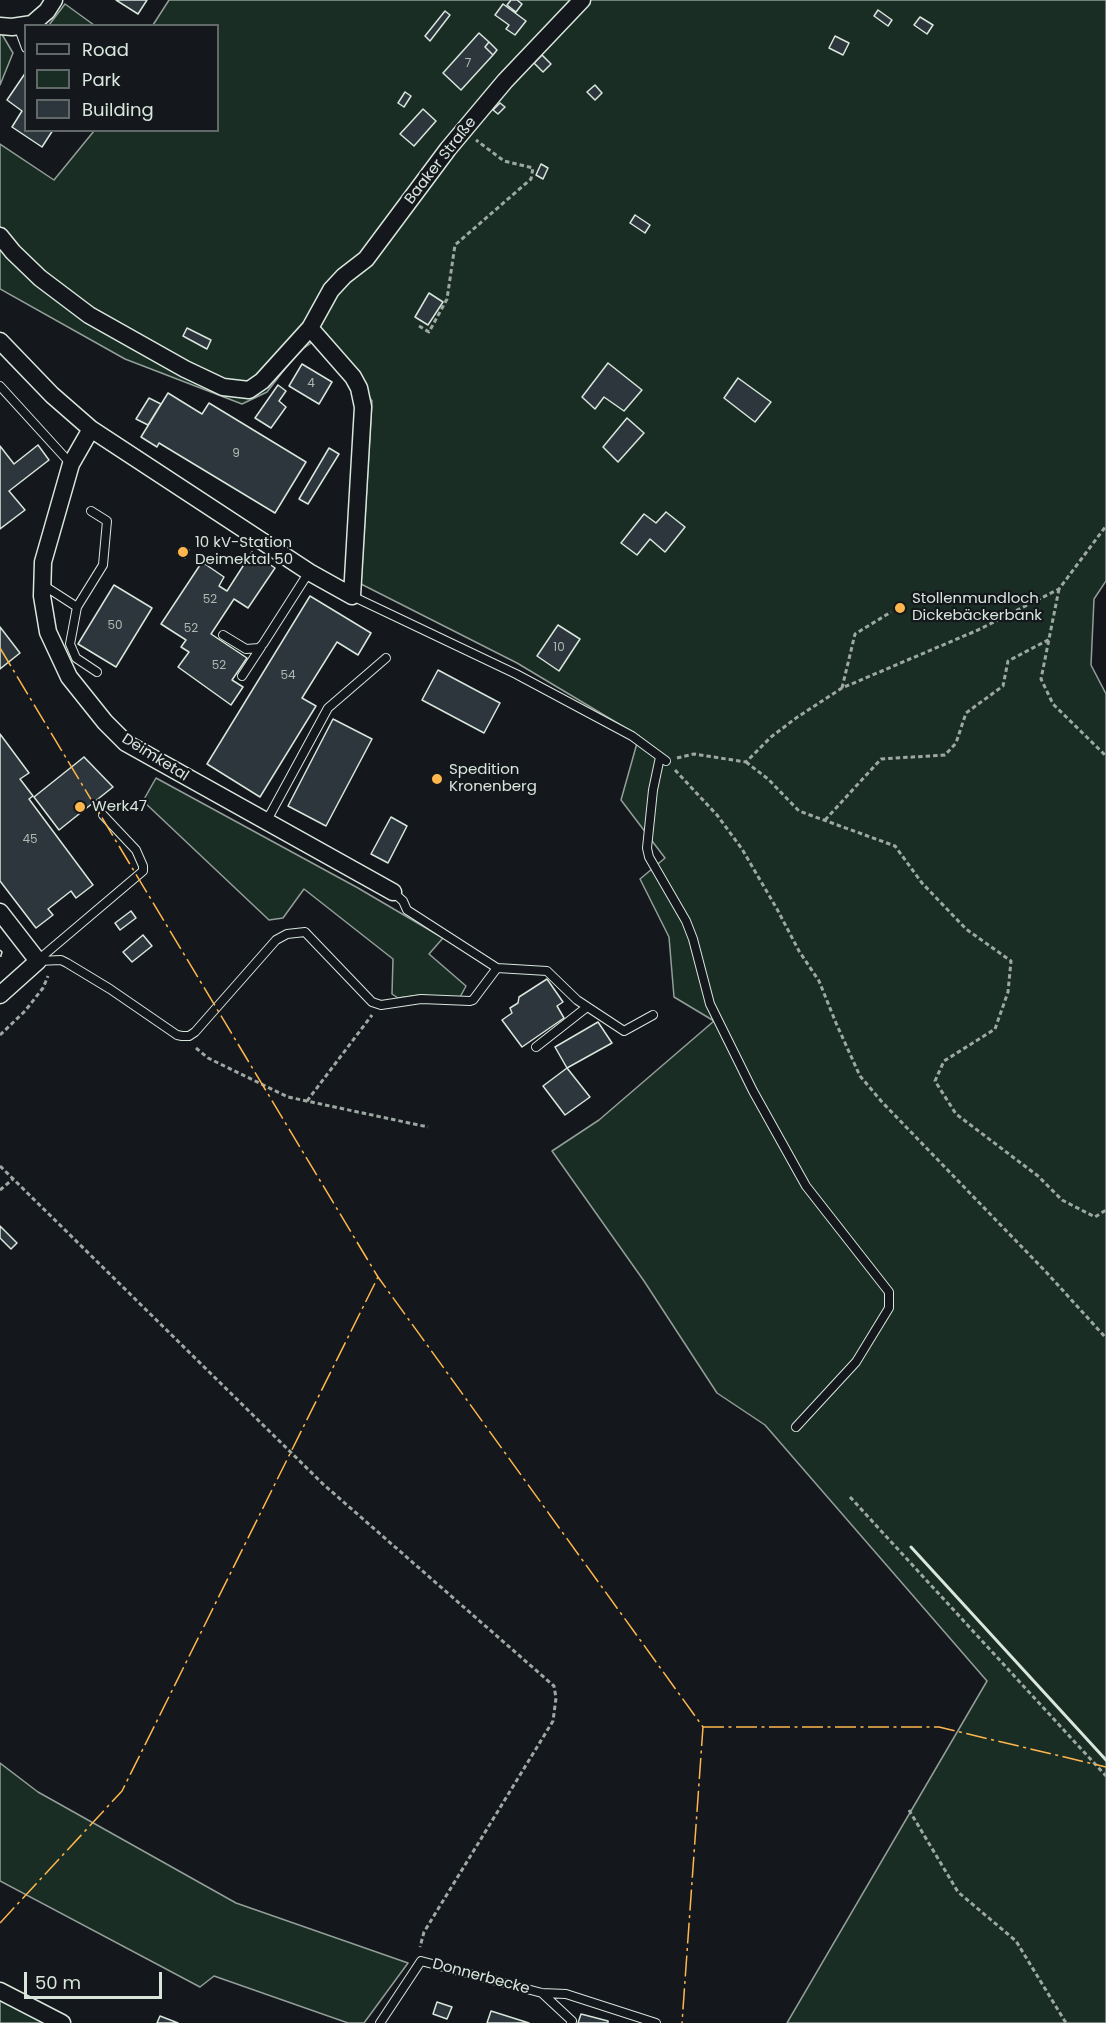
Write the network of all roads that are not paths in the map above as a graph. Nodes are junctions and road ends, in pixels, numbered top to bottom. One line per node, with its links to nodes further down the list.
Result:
1 (54, 0): 4 (street)
2 (582, 0): 9 (street, Baaker Straße)
3 (24, 24): 6 (street)
4 (26, 24)
5 (0, 26): 6 (street)
6 (18, 26): 7 (lane)
7 (24, 42)
8 (0, 236): 9 (street, Baaker Straße)
9 (310, 328): 17 (street)
10 (0, 341): 12 (street)
11 (0, 386): 13 (lane)
12 (91, 429): 13 (street, Deimketal); 15 (street)
13 (71, 464): 16 (street, Deimketal)
14 (91, 511): 18 (lane)
15 (309, 572): 17 (street); 20 (lane)
16 (43, 585): 18 (lane); 25 (street, Deimketal)
17 (352, 596): 34 (lane)
18 (77, 607): 22 (lane)
19 (223, 635): 20 (lane)
20 (263, 644): 23 (lane)
21 (386, 658): 25 (lane)
22 (97, 672)
23 (242, 676)
24 (103, 815): 28 (lane)
25 (266, 822): 26 (street, Deimketal)
26 (393, 892): 29 (lane)
27 (0, 912): 28 (street)
28 (38, 961): 29 (lane); 30 (street)
29 (496, 968): 31 (lane)
30 (0, 995)
31 (587, 1007): 32 (lane); 33 (lane)
32 (653, 1015)
33 (536, 1047)
34 (796, 1427)
35 (0, 1991): 37 (street)
36 (542, 1993): 38 (lane, Donnerbecke); 39 (lane, Donnerbecke); 40 (lane, Donnerbecke)
37 (62, 2023)
38 (380, 2023)
39 (572, 2023)
40 (656, 2023)

